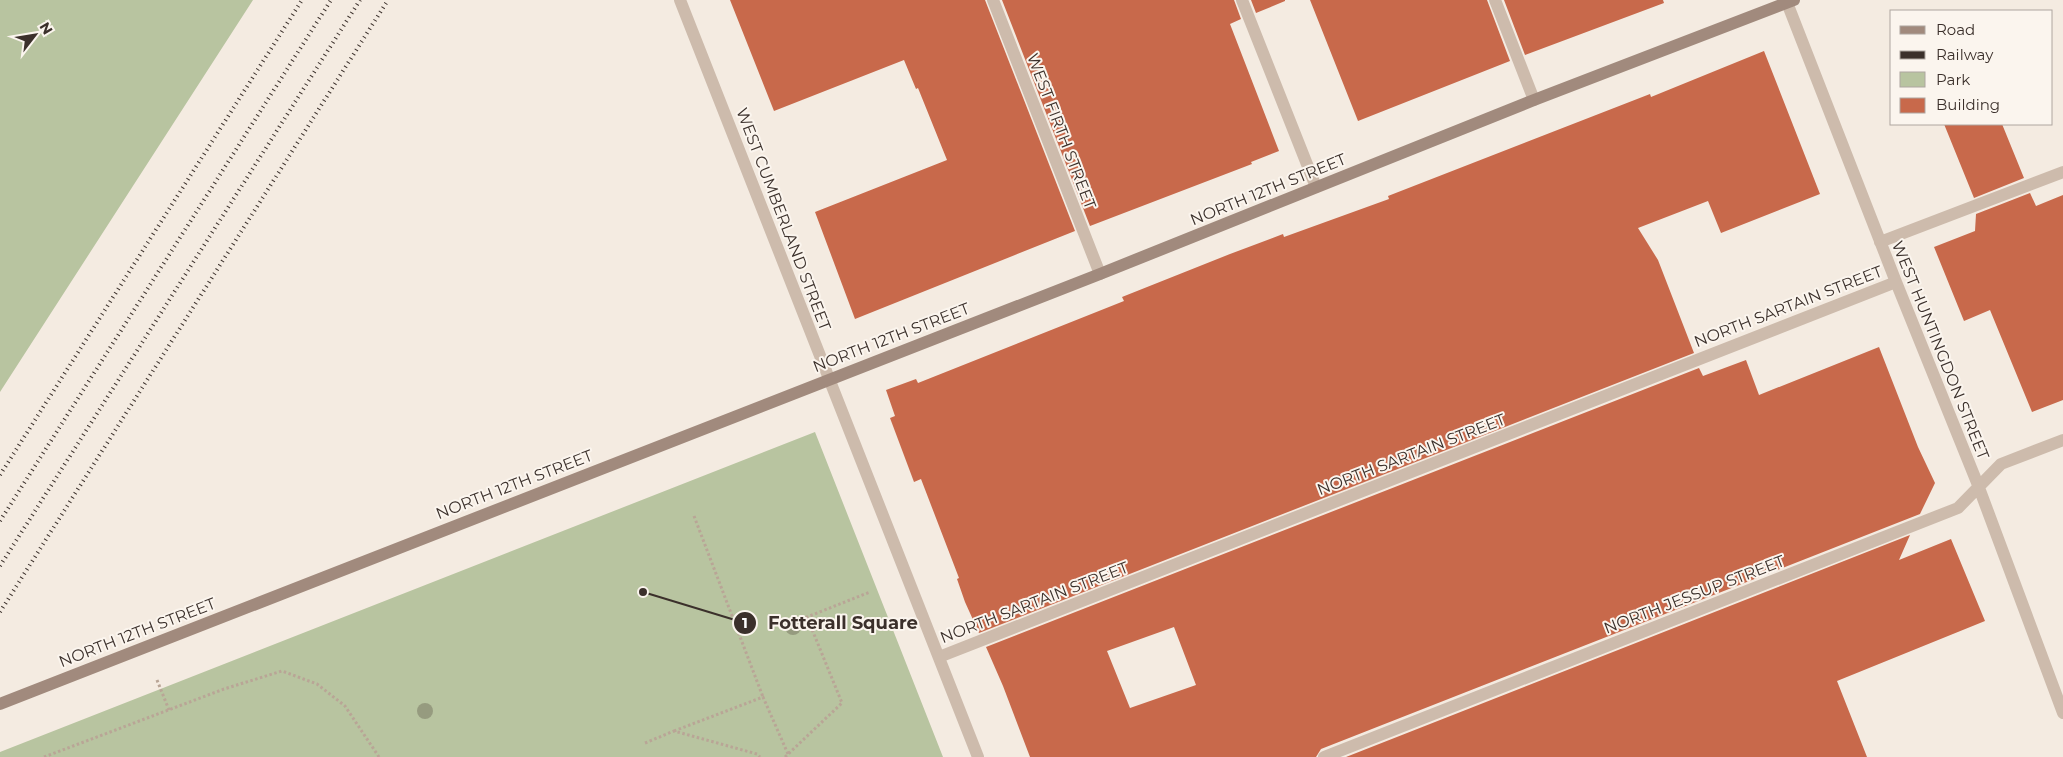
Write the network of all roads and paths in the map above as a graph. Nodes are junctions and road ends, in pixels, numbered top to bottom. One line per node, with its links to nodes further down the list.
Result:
1 (680, 0): 12 (street, WEST CUMBERLAND STREET)
2 (993, 0): 10 (street, WEST FIRTH STREET)
3 (1242, 0): 8 (street)
4 (1495, 0): 6 (street)
5 (1789, 1): 6 (main road, NORTH 12TH STREET); 9 (street, WEST HUNTINGDON STREET)
6 (1534, 100): 8 (main road, NORTH 12TH STREET)
7 (2063, 172): 9 (street, NORTH SARTAIN STREET)
8 (1316, 187): 10 (main road, NORTH 12TH STREET)
9 (1880, 242): 11 (street, WEST HUNTINGDON STREET)
10 (1100, 274): 12 (main road, NORTH 12TH STREET)
11 (1896, 282): 14 (street, WEST HUNTINGDON STREET); 17 (street, NORTH SARTAIN STREET)
12 (829, 378): 17 (street, WEST CUMBERLAND STREET); 20 (main road, NORTH 12TH STREET)
13 (2063, 440): 14 (street, NORTH JESSUP STREET)
14 (1978, 485): 22 (street, WEST HUNTINGDON STREET); 30 (street, NORTH JESSUP STREET)
15 (694, 516): 19 (path)
16 (870, 592): 25 (path)
17 (939, 657): 29 (street, WEST CUMBERLAND STREET)
18 (157, 680): 21 (path)
19 (763, 697): 23 (path); 25 (path)
20 (0, 704)
21 (169, 710): 26 (path); 27 (path)
22 (2063, 713)
23 (674, 731): 24 (path); 28 (path)
24 (645, 743)
25 (786, 756)
26 (44, 757)
27 (379, 757)
28 (760, 757)
29 (978, 757)
30 (1324, 757)

